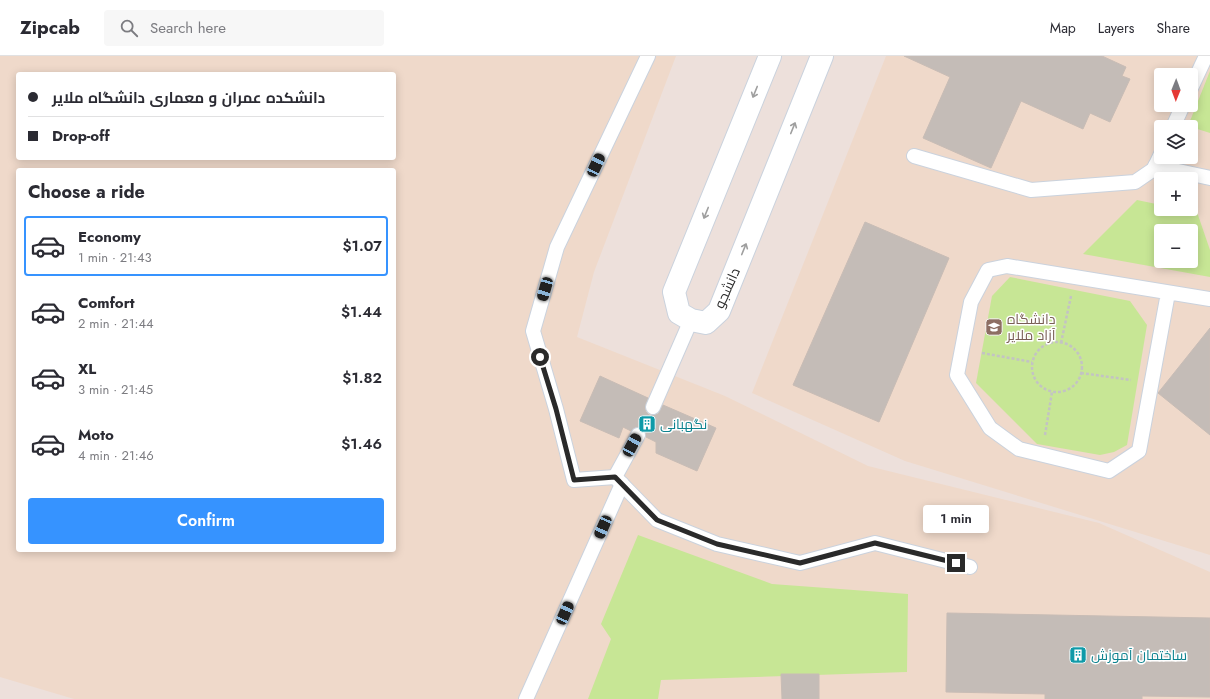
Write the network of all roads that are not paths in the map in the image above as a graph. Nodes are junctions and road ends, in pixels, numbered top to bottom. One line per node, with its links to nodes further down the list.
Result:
1 (648, 56): 15 (lane)
2 (770, 56): 12 (main road, one-way to 12)
3 (822, 56): 12 (main road, دانشجو, one-way to 3)
4 (1206, 56): 5 (lane)
5 (1198, 73)
6 (914, 156): 7 (lane)
7 (1156, 164)
8 (1170, 164): 9 (lane)
9 (1210, 178)
10 (1168, 293): 10 (lane); 11 (lane)
11 (1210, 299)
12 (691, 320): 13 (lane)
13 (652, 407)
14 (638, 435): 15 (lane)
15 (619, 481): 16 (lane); 17 (lane)
16 (970, 567)
17 (526, 699)

